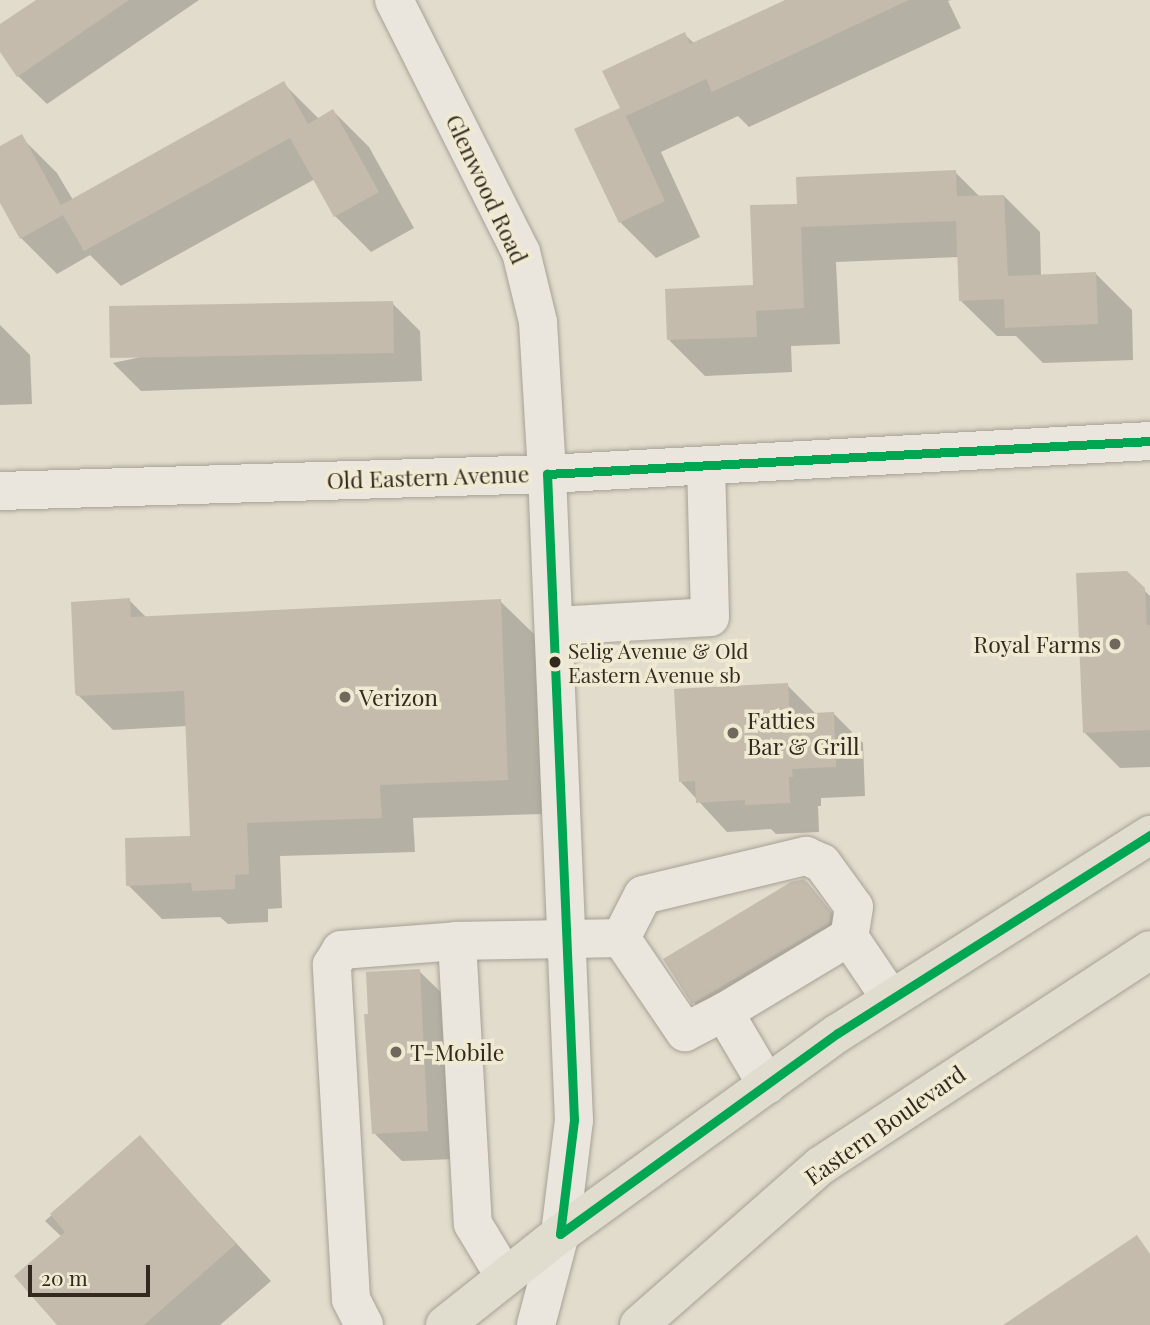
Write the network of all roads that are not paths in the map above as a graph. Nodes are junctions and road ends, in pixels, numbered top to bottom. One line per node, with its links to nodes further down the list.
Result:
1 (394, 0): 4 (street, Glenwood Road)
2 (1150, 441): 3 (street, Old Eastern Avenue)
3 (706, 466): 4 (street, Old Eastern Avenue); 6 (street)
4 (547, 474): 5 (street, Old Eastern Avenue); 6 (street, Glenwood Road)
5 (0, 491)
6 (554, 626): 10 (street, Glenwood Road)
7 (1150, 835): 13 (main road)
8 (849, 937): 9 (street); 13 (street); 14 (street)
9 (621, 938): 10 (street); 14 (street)
10 (566, 940): 11 (street); 16 (street, Glenwood Road)
11 (457, 941): 17 (street); 18 (street)
12 (1150, 950): 21 (main road, Eastern Boulevard)
13 (891, 999): 15 (main road)
14 (724, 1012): 15 (street)
15 (766, 1085): 16 (main road)
16 (561, 1234): 17 (main road); 20 (street, Glenwood Road)
17 (505, 1278): 19 (main road)
18 (364, 1325)
19 (445, 1325)
20 (536, 1325)
21 (639, 1325)

